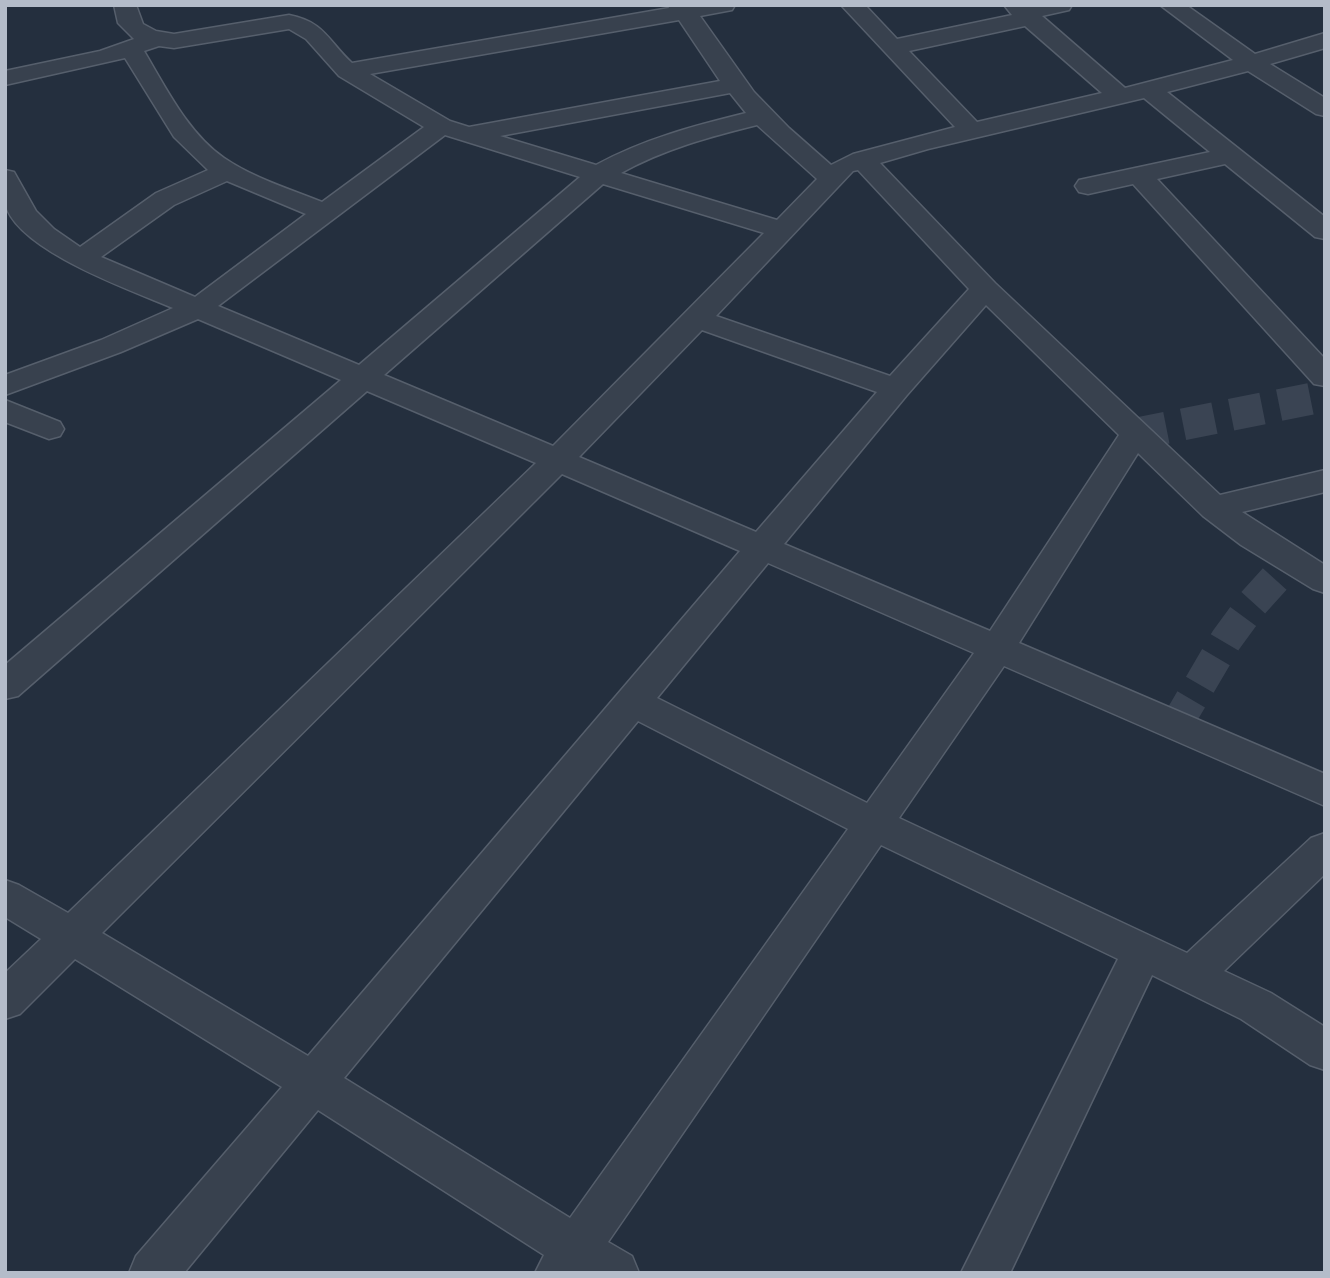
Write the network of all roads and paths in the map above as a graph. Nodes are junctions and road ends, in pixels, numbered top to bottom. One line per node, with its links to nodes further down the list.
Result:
1 (125, 5): 9 (street)
2 (724, 5): 6 (street)
3 (852, 5): 11 (street)
4 (1062, 5): 7 (street)
5 (1171, 5): 13 (street)
6 (682, 9): 14 (street); 16 (street)
7 (1023, 12): 11 (street); 17 (street)
8 (296, 14): 9 (street); 14 (street)
9 (155, 39): 12 (street)
10 (1325, 40): 13 (street)
11 (892, 47): 21 (street)
12 (131, 49): 15 (street); 24 (street)
13 (1251, 62): 17 (street); 18 (street)
14 (347, 71): 20 (street)
15 (5, 78)
16 (736, 85): 19 (street); 20 (street)
17 (1134, 93): 21 (street); 22 (street)
18 (1325, 109)
19 (762, 116): 25 (street); 28 (street)
20 (453, 131): 25 (street); 30 (street)
21 (972, 131): 23 (street)
22 (1230, 155): 26 (street); 32 (street)
23 (862, 159): 28 (street); 34 (street)
24 (228, 171): 30 (street); 33 (street)
25 (599, 174): 31 (street); 38 (street)
26 (1139, 175): 29 (street); 37 (street)
27 (5, 178): 33 (street)
28 (831, 178): 31 (street)
29 (1088, 186)
30 (326, 213): 35 (street)
31 (781, 230): 36 (street)
32 (1325, 231)
33 (81, 259): 35 (street)
34 (985, 289): 40 (street); 43 (street)
35 (198, 308): 38 (street); 39 (street)
36 (697, 319): 40 (street); 44 (street)
37 (1325, 377)
38 (364, 378): 44 (street); 50 (street)
39 (5, 386)
40 (896, 388): 47 (street)
41 (5, 410): 42 (street)
42 (49, 429)
43 (1135, 434): 46 (street); 49 (street)
44 (558, 460): 47 (street); 56 (street)
45 (1325, 481): 46 (street)
46 (1214, 508): 48 (street)
47 (763, 548): 49 (street); 51 (street)
48 (1325, 582)
49 (997, 648): 52 (street); 53 (street)
50 (5, 686)
51 (635, 702): 53 (street); 61 (street)
52 (1325, 791)
53 (874, 824): 57 (street); 62 (street)
54 (1325, 849): 58 (street)
55 (5, 897): 56 (street)
56 (72, 936): 59 (street); 61 (street)
57 (1143, 951): 58 (street); 65 (street)
58 (1193, 974): 60 (street)
59 (5, 1001)
60 (1325, 1051)
61 (312, 1081): 62 (street); 63 (street)
62 (567, 1260): 64 (street)
63 (153, 1273)
64 (615, 1273)
65 (985, 1273)

